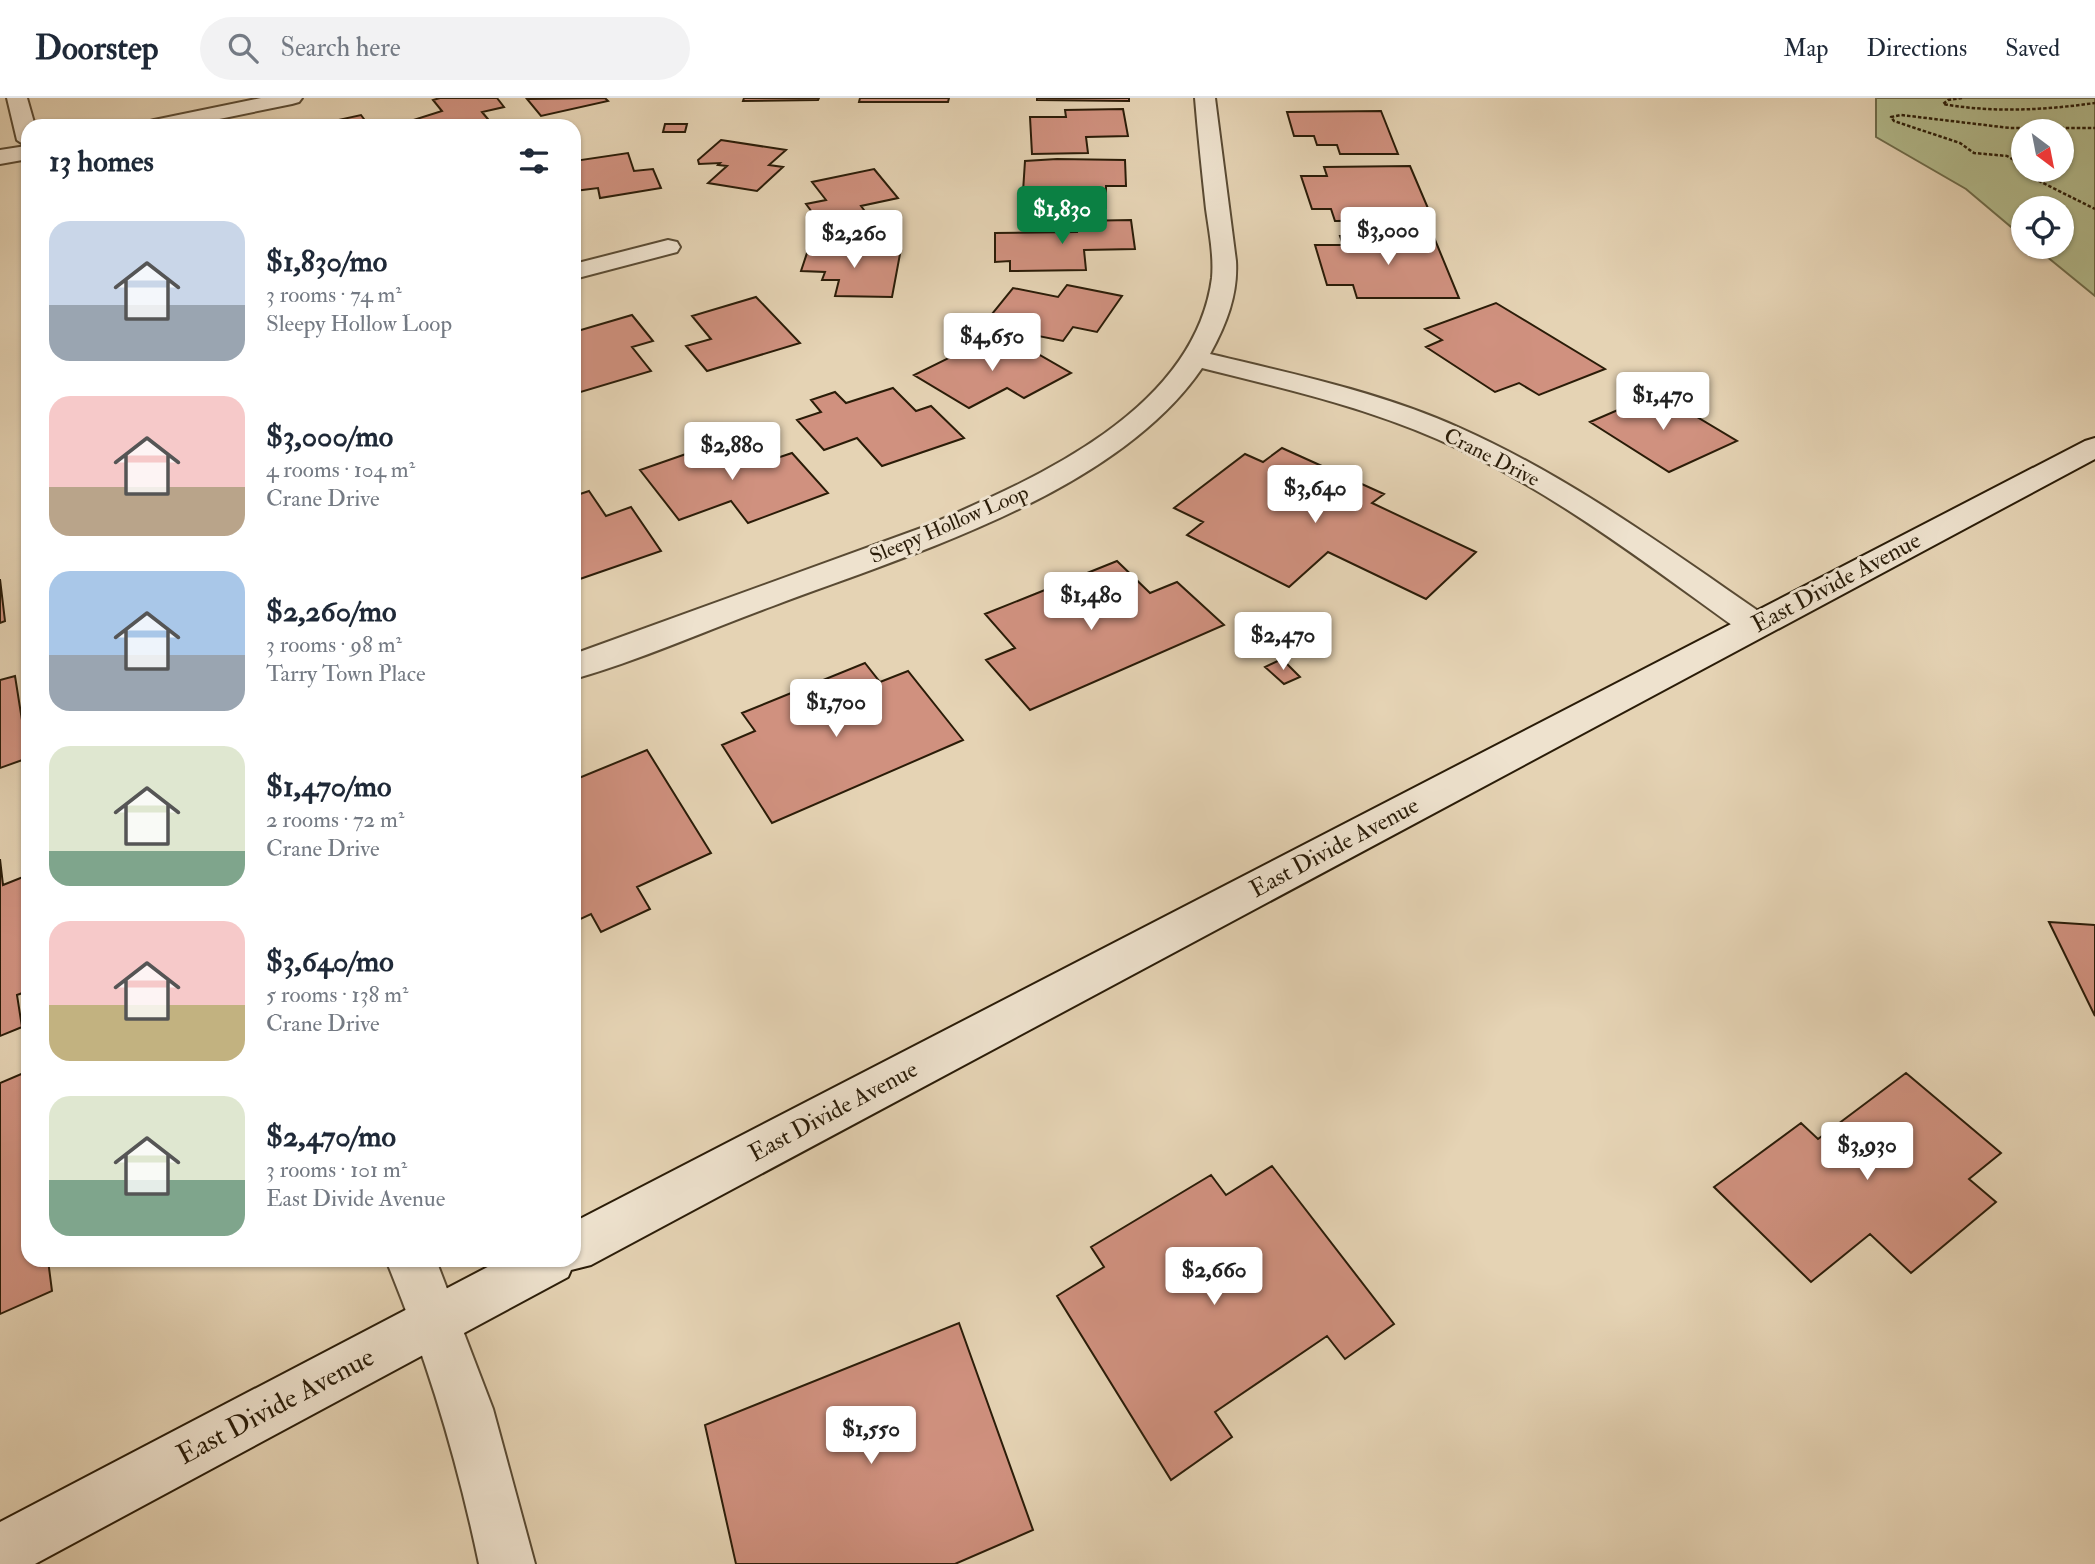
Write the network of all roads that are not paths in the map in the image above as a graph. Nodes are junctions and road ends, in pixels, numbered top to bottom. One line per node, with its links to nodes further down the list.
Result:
1 (17, 98): 4 (street)
2 (292, 98): 5 (street)
3 (1205, 98): 10 (street, Sleepy Hollow Loop)
4 (22, 119)
5 (188, 119)
6 (21, 153): 7 (street)
7 (0, 157)
8 (668, 247): 9 (street)
9 (581, 270)
10 (1197, 359): 12 (street, Crane Drive); 13 (street, Sleepy Hollow Loop)
11 (2095, 447): 12 (street, East Divide Avenue)
12 (1755, 625): 14 (street, East Divide Avenue)
13 (581, 664)
14 (581, 1244)
15 (414, 1267): 17 (street)
16 (537, 1267): 17 (street, East Divide Avenue)
17 (436, 1319): 18 (street, East Divide Avenue); 19 (street)
18 (0, 1552)
19 (507, 1564)

